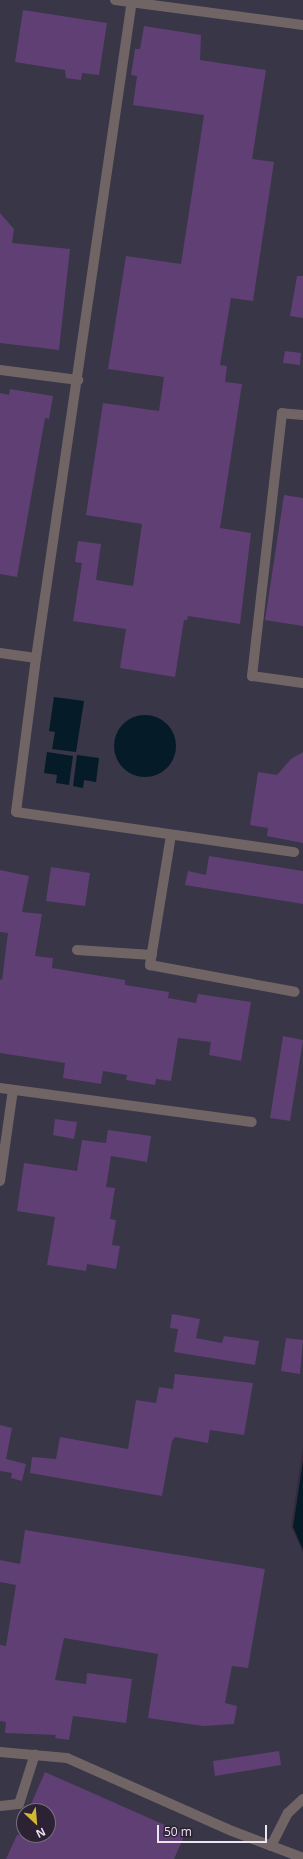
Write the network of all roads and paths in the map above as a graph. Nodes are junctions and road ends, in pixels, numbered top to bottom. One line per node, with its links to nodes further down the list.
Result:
1 (115, 0): 2 (lane)
2 (132, 1): 3 (lane); 5 (lane)
3 (303, 25)
4 (0, 370): 5 (lane)
5 (78, 380): 8 (lane)
6 (303, 416): 9 (lane)
7 (0, 652): 8 (lane)
8 (36, 658): 10 (lane)
9 (303, 683)
10 (172, 834): 11 (lane); 13 (lane)
11 (294, 852)
12 (77, 950): 13 (lane)
13 (152, 955): 14 (lane)
14 (295, 992)
15 (0, 1088): 16 (lane)
16 (13, 1090): 17 (lane); 18 (lane)
17 (252, 1122)
18 (0, 1181)
19 (0, 1752): 20 (lane)
20 (35, 1754): 22 (lane); 23 (lane)
21 (303, 1799): 23 (lane)
22 (0, 1806)
23 (271, 1846): 24 (lane)
24 (303, 1858)

